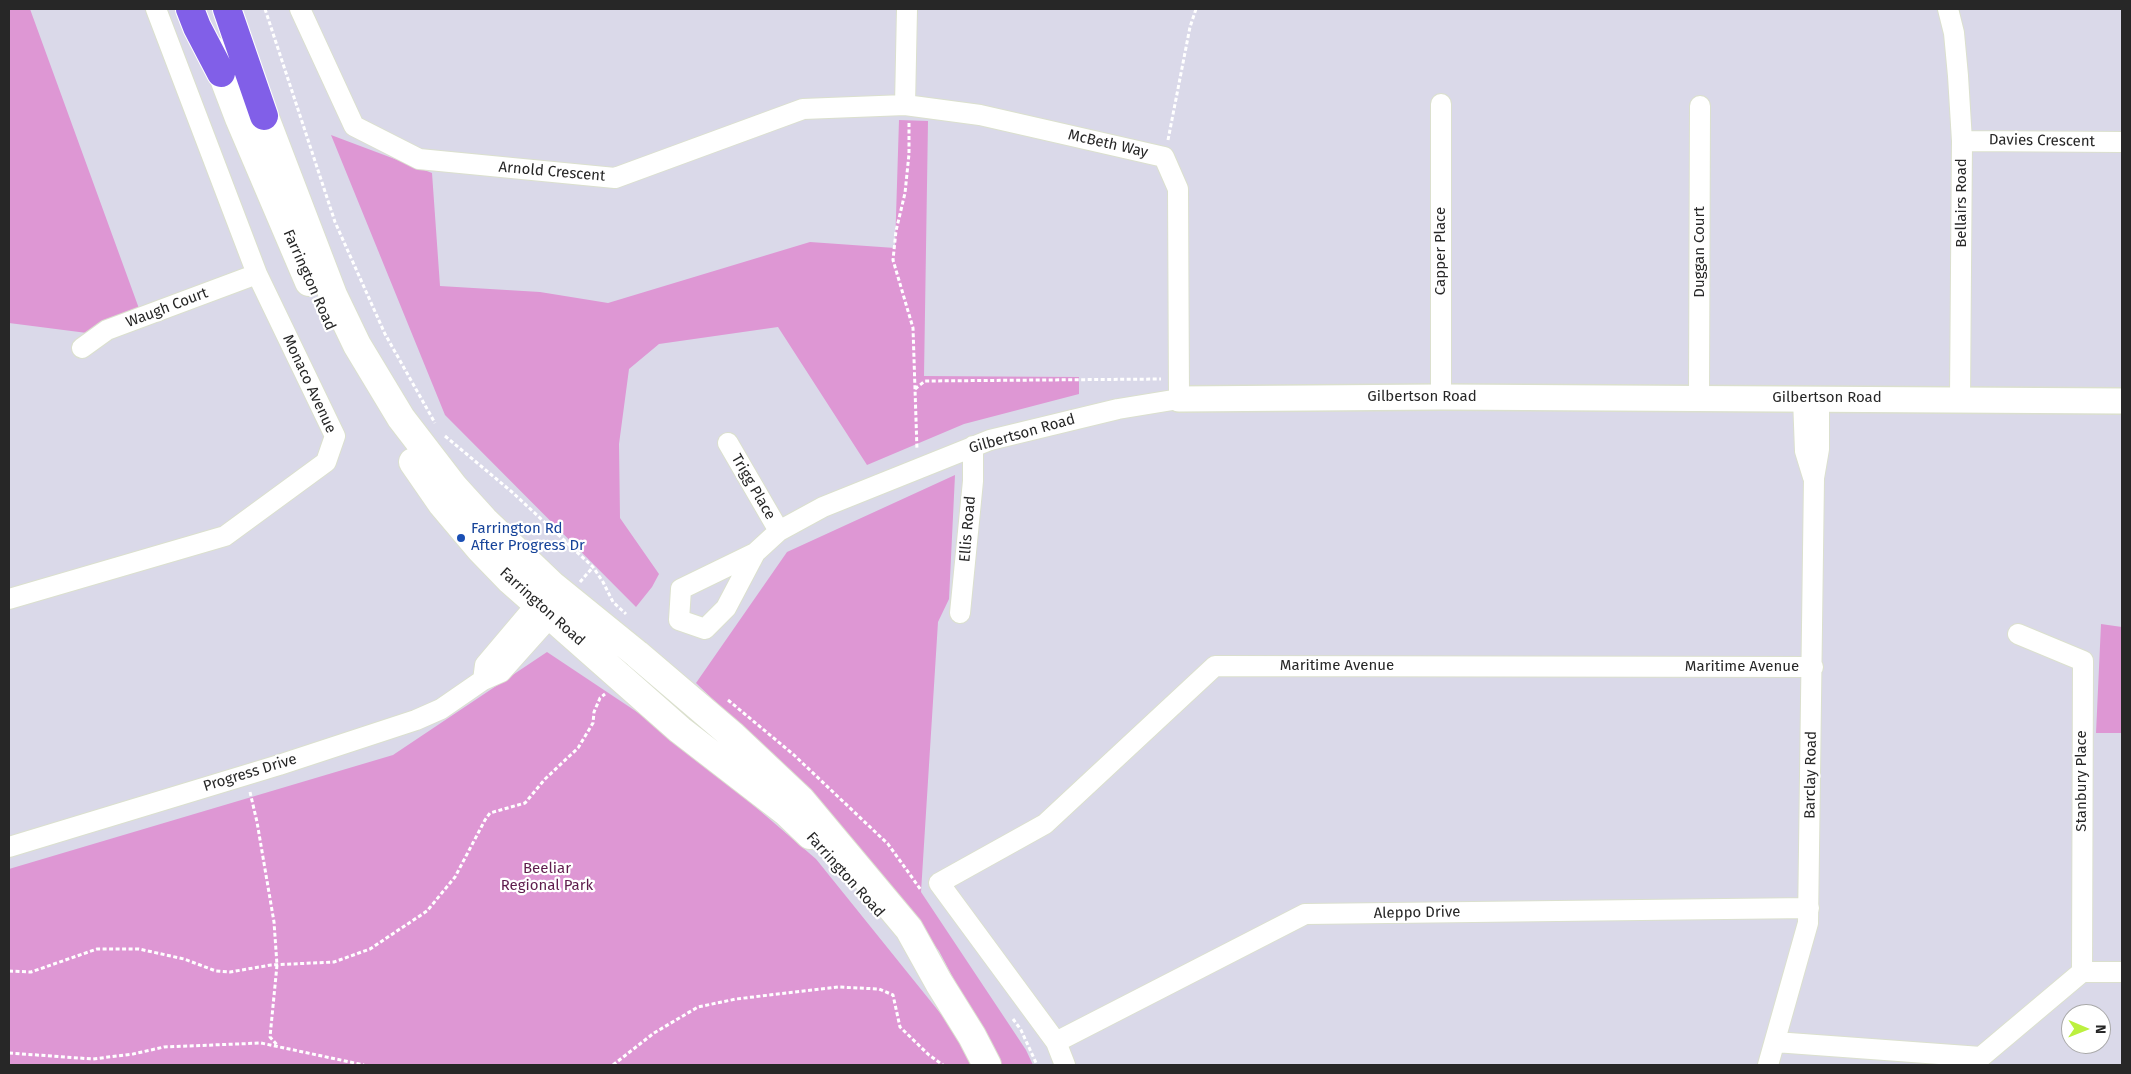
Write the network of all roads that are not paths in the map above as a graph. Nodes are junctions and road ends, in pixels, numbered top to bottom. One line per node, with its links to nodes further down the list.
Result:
1 (156, 9): 14 (street, Monaco Avenue)
2 (190, 9): 8 (main road)
3 (199, 9): 8 (main road, Farrington Road)
4 (226, 9): 27 (main road, Farrington Road)
5 (300, 9): 10 (street, Arnold Crescent)
6 (907, 9): 10 (street)
7 (1948, 9): 12 (street, Bellairs Road)
8 (222, 73): 27 (main road, Farrington Road)
9 (1441, 104): 16 (street, Capper Place)
10 (905, 105): 19 (street, McBeth Way)
11 (1700, 106): 17 (street, Duggan Court)
12 (1962, 141): 13 (street, Davies Crescent); 20 (street, Bellairs Road)
13 (2122, 142)
14 (256, 274): 15 (street, Waugh Court); 26 (street, Monaco Avenue)
15 (82, 348)
16 (1442, 397): 17 (street, Gilbertson Road); 19 (street, Gilbertson Road)
17 (1699, 398): 18 (street, Gilbertson Road)
18 (1811, 398): 20 (street, Gilbertson Road); 30 (street, Barclay Road)
19 (1179, 399): 23 (street, Gilbertson Road)
20 (1960, 399): 21 (street, Gilbertson Road)
21 (2122, 400)
22 (728, 443): 24 (street, Trigg Place)
23 (973, 446): 24 (street, Gilbertson Road); 28 (street, Ellis Road)
24 (779, 531): 25 (street, Gilbertson Road)
25 (755, 553)
26 (9, 599)
27 (552, 601): 31 (street, Progress Drive); 35 (main road, Farrington Road); 35 (main road, Farrington Road)
28 (960, 612)
29 (2018, 634): 33 (street, Stanbury Place)
30 (1813, 667): 32 (street, Barclay Road); 36 (street, Maritime Avenue)
31 (9, 847)
32 (1808, 908): 36 (street, Aleppo Drive); 37 (street, Barclay Road)
33 (2082, 972): 34 (street); 38 (street)
34 (2122, 972)
35 (939, 983): 39 (main road, Farrington Road)
36 (1056, 1042): 40 (street)
37 (1775, 1042): 38 (street); 41 (street, Barclay Road)
38 (1981, 1061)
39 (987, 1065)
40 (1066, 1065)
41 (1768, 1065)

